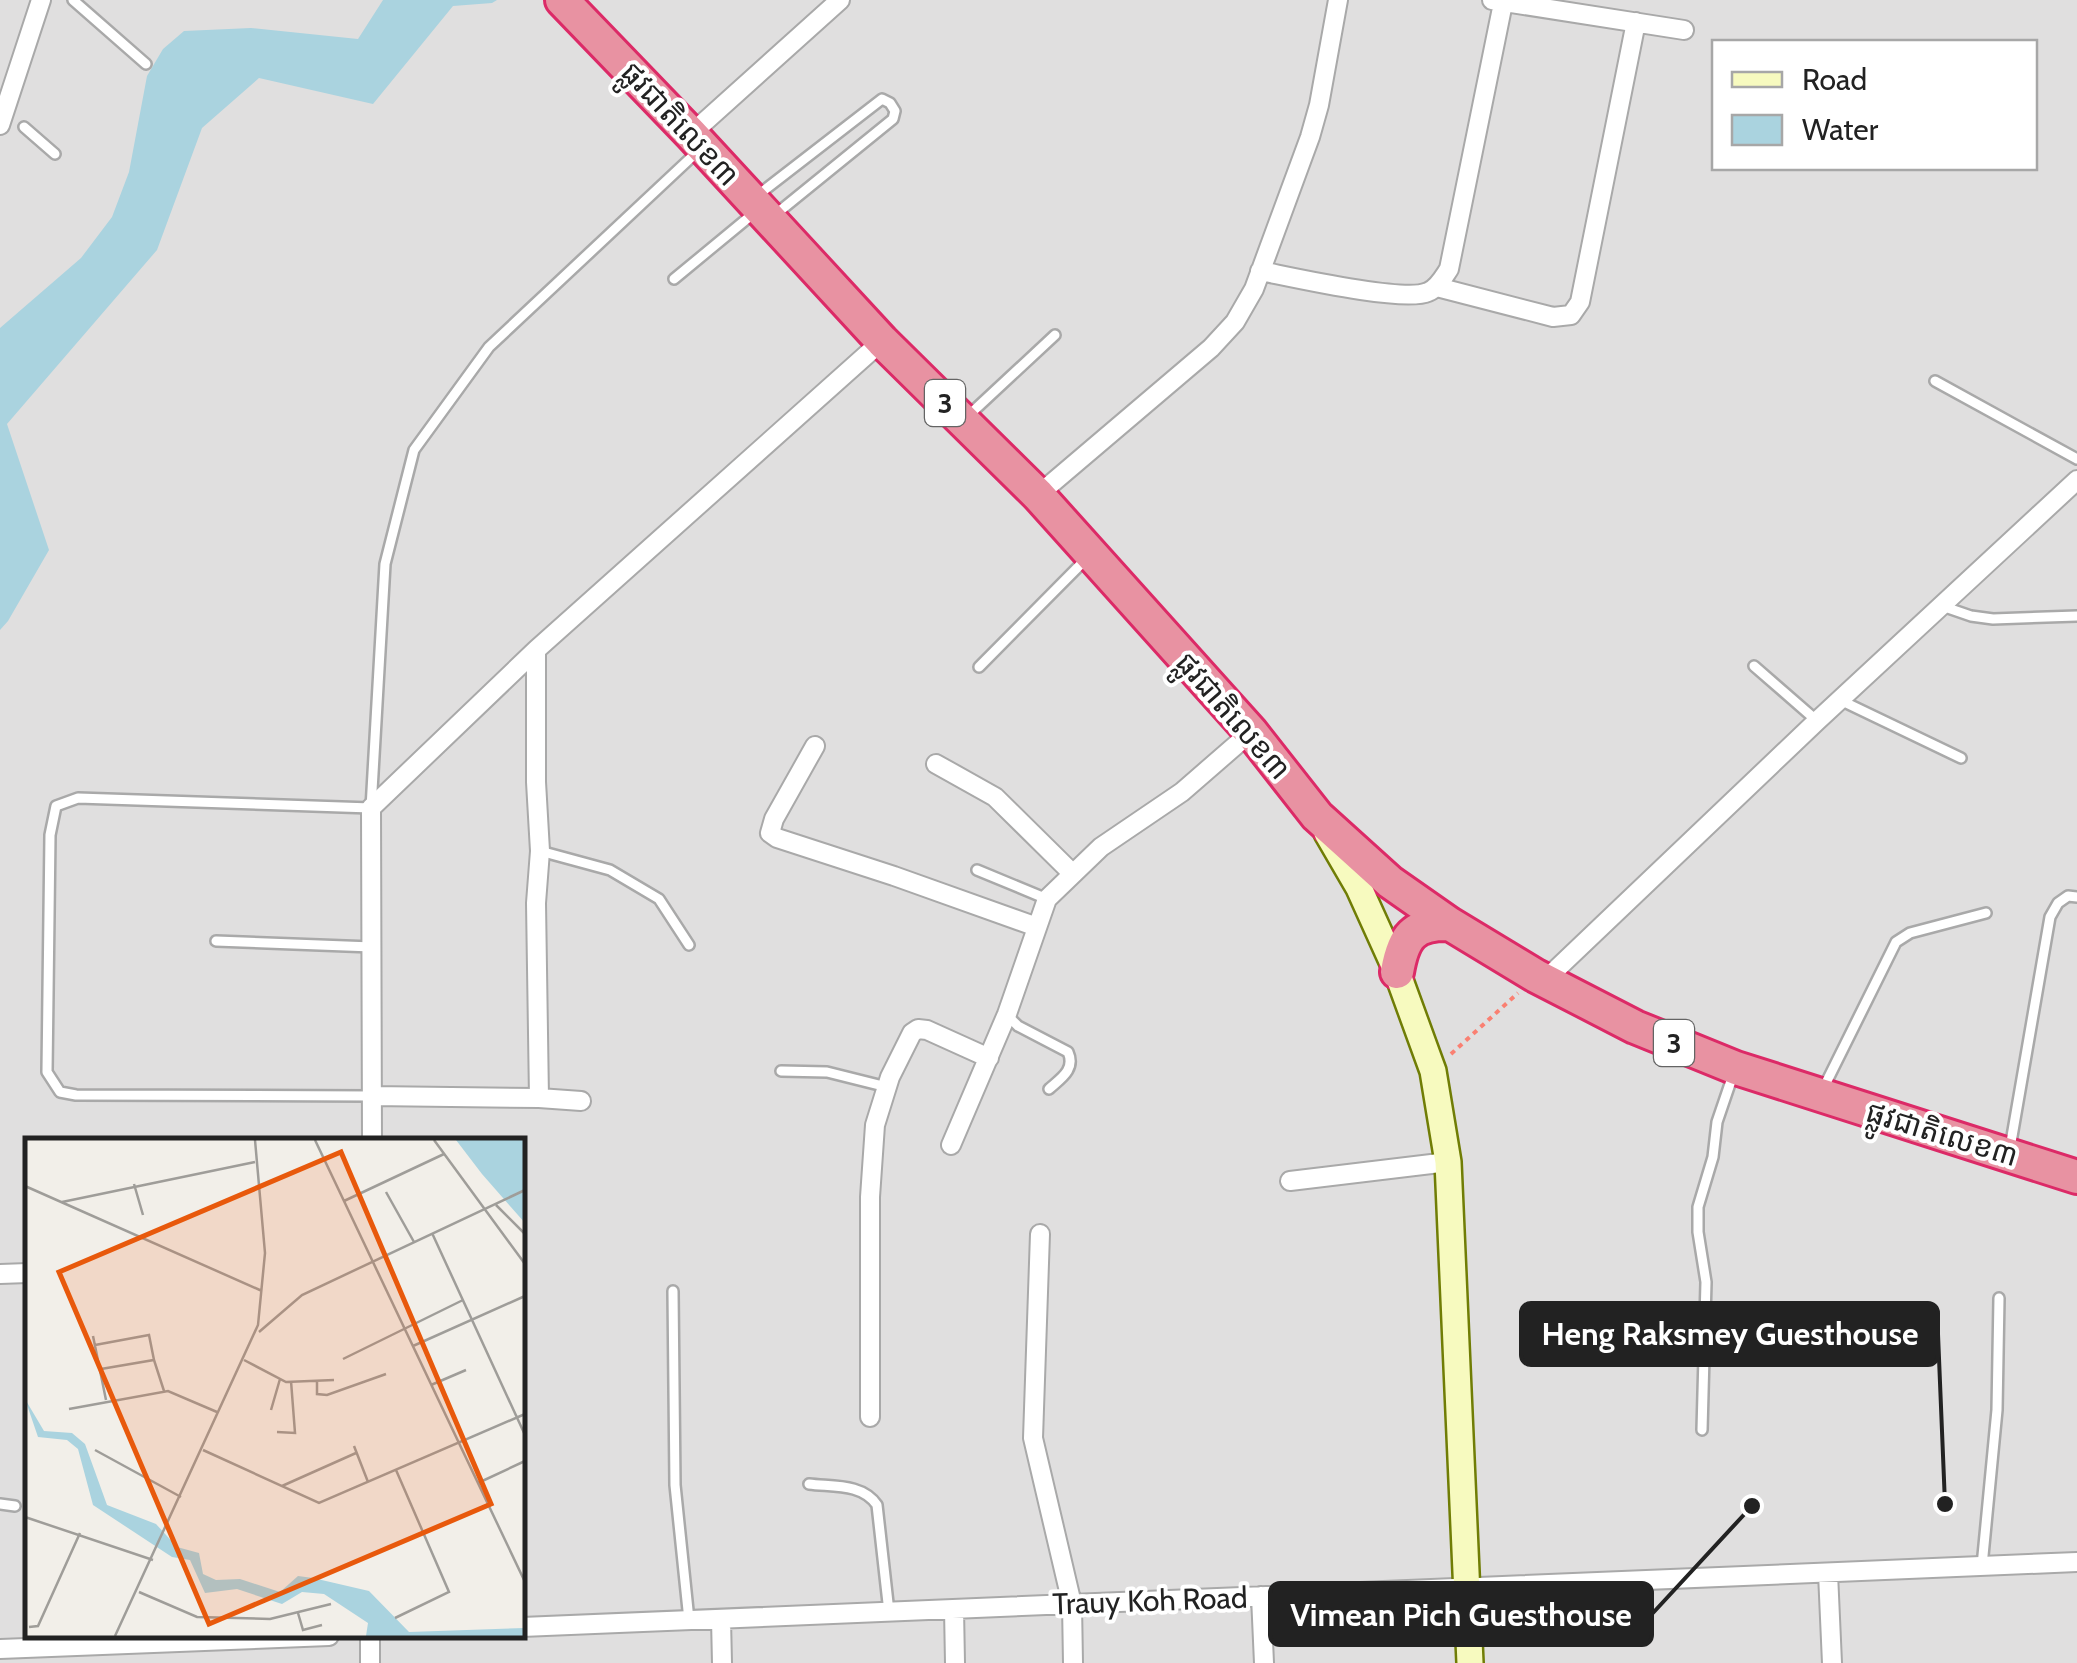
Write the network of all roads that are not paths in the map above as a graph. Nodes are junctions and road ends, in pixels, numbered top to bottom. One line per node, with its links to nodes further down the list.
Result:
1 (41, 0): 10 (street)
2 (73, 0): 9 (lane)
3 (562, 0): 12 (highway, ផ្លូវជាតិលេខ៣ / 3)
4 (840, 0): 12 (street)
5 (1338, 0): 15 (street)
6 (1497, 1): 7 (street); 17 (street)
7 (1636, 22): 8 (street); 17 (street)
8 (1684, 30)
9 (146, 64)
10 (6, 117)
11 (24, 126): 13 (lane)
12 (696, 140): 14 (highway, ផ្លូវជាតិលេខ៣ / 3); 37 (lane)
13 (55, 154)
14 (760, 209): 14 (lane); 16 (lane); 19 (highway, ផ្លូវជាតិលេខ៣ / 3)
15 (1260, 271): 17 (street); 24 (street)
16 (674, 278)
17 (1437, 287)
18 (1055, 335): 21 (lane)
19 (882, 341): 21 (highway, ផ្លូវជាតិលេខ៣ / 3); 28 (street)
20 (1935, 381): 22 (lane)
21 (962, 420): 24 (highway, ផ្លូវជាតិលេខ៣ / 3)
22 (2077, 459)
23 (2077, 480): 26 (street)
24 (1038, 495): 25 (highway, ផ្លូវជាតិលេខ៣ / 3)
25 (1090, 554): 30 (lane); 33 (highway, ផ្លូវជាតិលេខ៣ / 3)
26 (1942, 606): 27 (lane); 31 (street)
27 (2077, 616)
28 (536, 650): 37 (street); 39 (street)
29 (1754, 666): 32 (lane)
30 (979, 667)
31 (1840, 700): 32 (street); 35 (lane)
32 (1817, 722): 51 (street)
33 (1250, 732): 38 (highway, ផ្លូវជាតិលេខ៣ / 3); 41 (street)
34 (815, 746): 46 (street)
35 (1961, 758)
36 (936, 764): 41 (street)
37 (371, 808): 49 (street); 58 (lane)
38 (1316, 816): 45 (highway, ផ្លូវជាតិលេខ៣ / 3); 50 (street)
39 (540, 851): 48 (lane); 60 (street)
40 (977, 870): 43 (lane)
41 (1072, 873): 43 (street)
42 (2077, 897): 64 (lane)
43 (1047, 899): 46 (street)
44 (1986, 913): 59 (lane)
45 (1450, 924): 50 (highway); 51 (highway, ផ្លូវជាតិលេខ៣ / 3)
46 (1037, 927): 52 (street)
47 (216, 941): 49 (lane)
48 (689, 945)
49 (372, 946): 58 (street)
50 (1397, 972): 65 (street)
51 (1540, 978): 54 (highway, ផ្លូវជាតិលេខ៣ / 3)
52 (1007, 1014): 53 (street); 57 (lane)
53 (989, 1058): 56 (street); 63 (street)
54 (1736, 1068): 59 (highway, ផ្លូវជាតិលេខ៣ / 3); 74 (lane)
55 (781, 1071): 56 (lane)
56 (887, 1087): 73 (street)
57 (1049, 1089)
58 (372, 1096): 60 (street); 62 (street)
59 (1819, 1096): 64 (highway, ផ្លូវជាតិលេខ៣ / 3)
60 (539, 1098): 61 (street)
61 (580, 1102)
62 (372, 1138)
63 (951, 1145)
64 (2008, 1155): 66 (highway, ផ្លូវជាតិលេខ៣ / 3)
65 (1448, 1162): 67 (street); 81 (street)
66 (2077, 1177)
67 (1290, 1181)
68 (1040, 1234): 83 (street)
69 (25, 1273): 70 (street)
70 (0, 1274)
71 (672, 1291): 87 (lane)
72 (1999, 1298): 79 (lane)
73 (870, 1416)
74 (1702, 1430)
75 (808, 1484): 85 (lane)
76 (0, 1504): 77 (lane)
77 (15, 1506)
78 (2077, 1562): 79 (street, Trauy Koh Road)
79 (1982, 1566): 80 (street, Trauy Koh Road)
80 (1828, 1573): 81 (street, Trauy Koh Road); 98 (street)
81 (1467, 1588): 82 (street, Trauy Koh Road); 97 (street)
82 (1261, 1596): 83 (street, Trauy Koh Road); 96 (street)
83 (1072, 1604): 84 (street, Trauy Koh Road); 95 (street)
84 (954, 1610): 85 (street, Trauy Koh Road); 94 (street)
85 (889, 1612): 86 (street, Trauy Koh Road)
86 (721, 1619): 87 (street, Trauy Koh Road); 93 (street)
87 (689, 1620): 88 (street, Trauy Koh Road)
88 (525, 1627)
89 (221, 1638): 90 (street)
90 (167, 1639): 92 (street)
91 (0, 1649): 92 (street)
92 (134, 1654)
93 (722, 1663)
94 (955, 1663)
95 (1073, 1663)
96 (1264, 1663)
97 (1470, 1663)
98 (1832, 1663)

